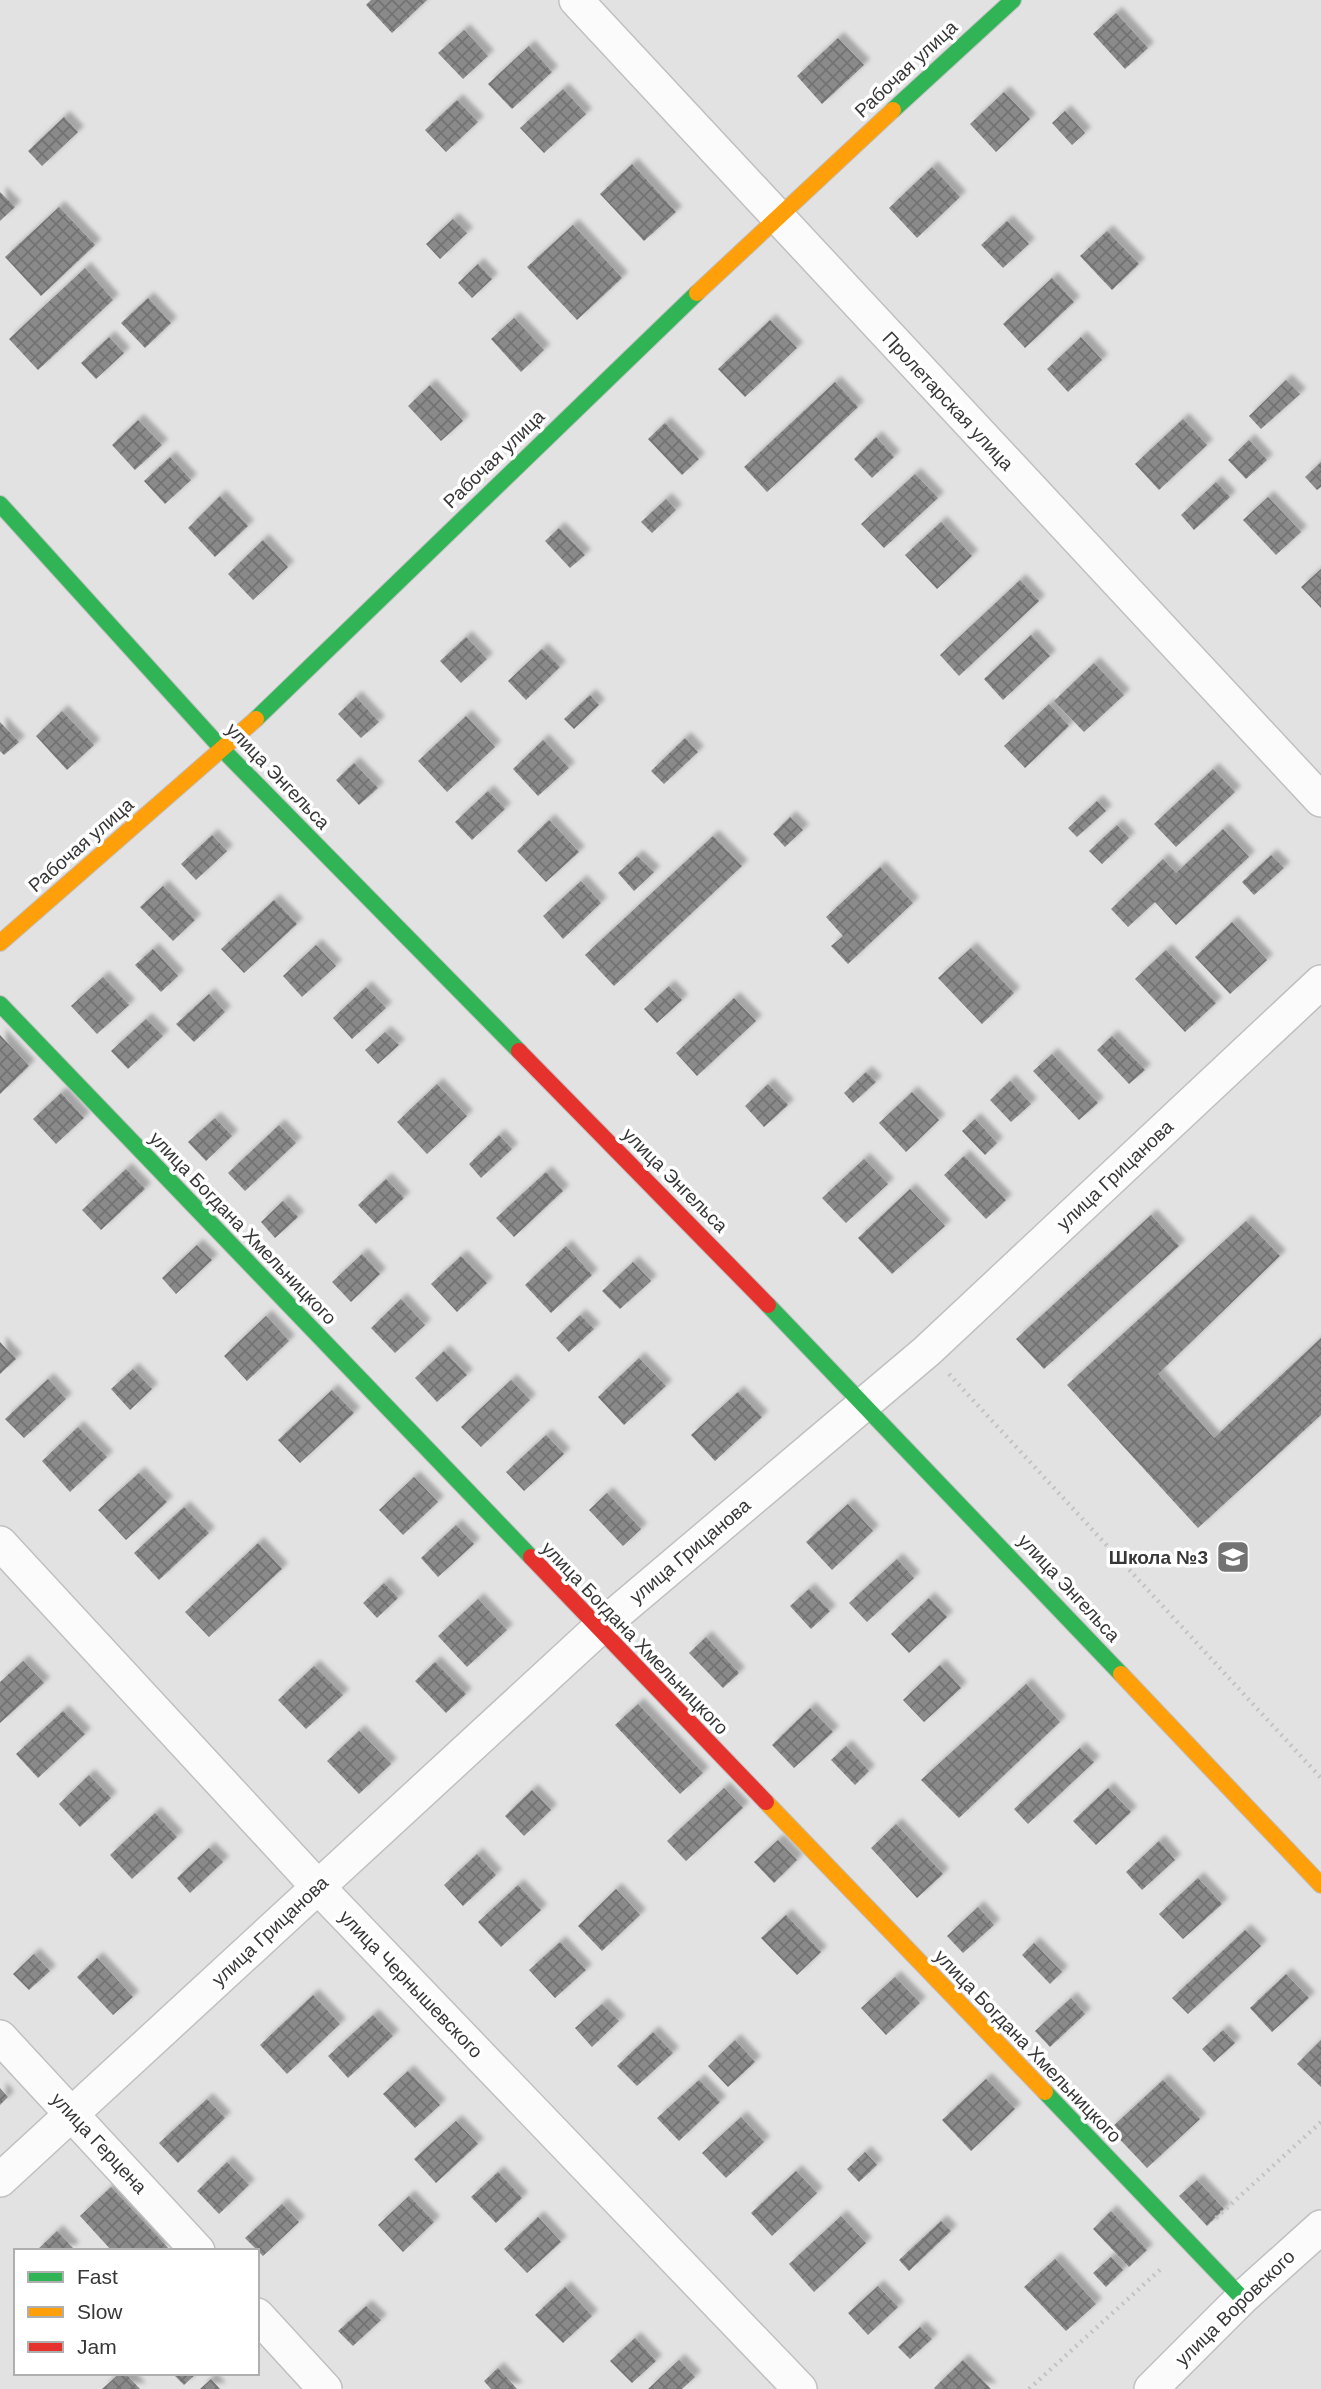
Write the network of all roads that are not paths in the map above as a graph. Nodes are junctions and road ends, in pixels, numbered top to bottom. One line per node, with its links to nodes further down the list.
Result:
1 (576, 0): 3 (street, Пролетарская улица)
2 (1013, 0): 3 (street, Рабочая улица)
3 (776, 217): 5 (street, Рабочая улица); 6 (street, Пролетарская улица)
4 (0, 504): 5 (street, улица Энгельса)
5 (223, 750): 7 (street, Рабочая улица); 10 (street, улица Энгельса)
6 (1321, 800)
7 (0, 943)
8 (1321, 982): 10 (street, улица Грицанова)
9 (0, 1004): 12 (street, улица Богдана Хмельницкого)
10 (864, 1402): 12 (street, улица Грицанова); 13 (street, улица Энгельса)
11 (0, 1543): 14 (street, улица Чернышевского)
12 (598, 1629): 14 (street, улица Грицанова); 20 (street, улица Богдана Хмельницкого)
13 (1321, 1885)
14 (318, 1887): 16 (street, улица Грицанова); 23 (street, улица Чернышевского)
15 (0, 2037): 16 (street, улица Герцена)
16 (72, 2113): 17 (street, улица Грицанова); 19 (street, улица Герцена)
17 (0, 2180)
18 (1321, 2227): 20 (street, улица Воровского)
19 (196, 2249)
20 (1242, 2298): 24 (street, улица Воровского)
21 (259, 2317): 22 (street)
22 (325, 2389)
23 (800, 2389)
24 (1151, 2389)

